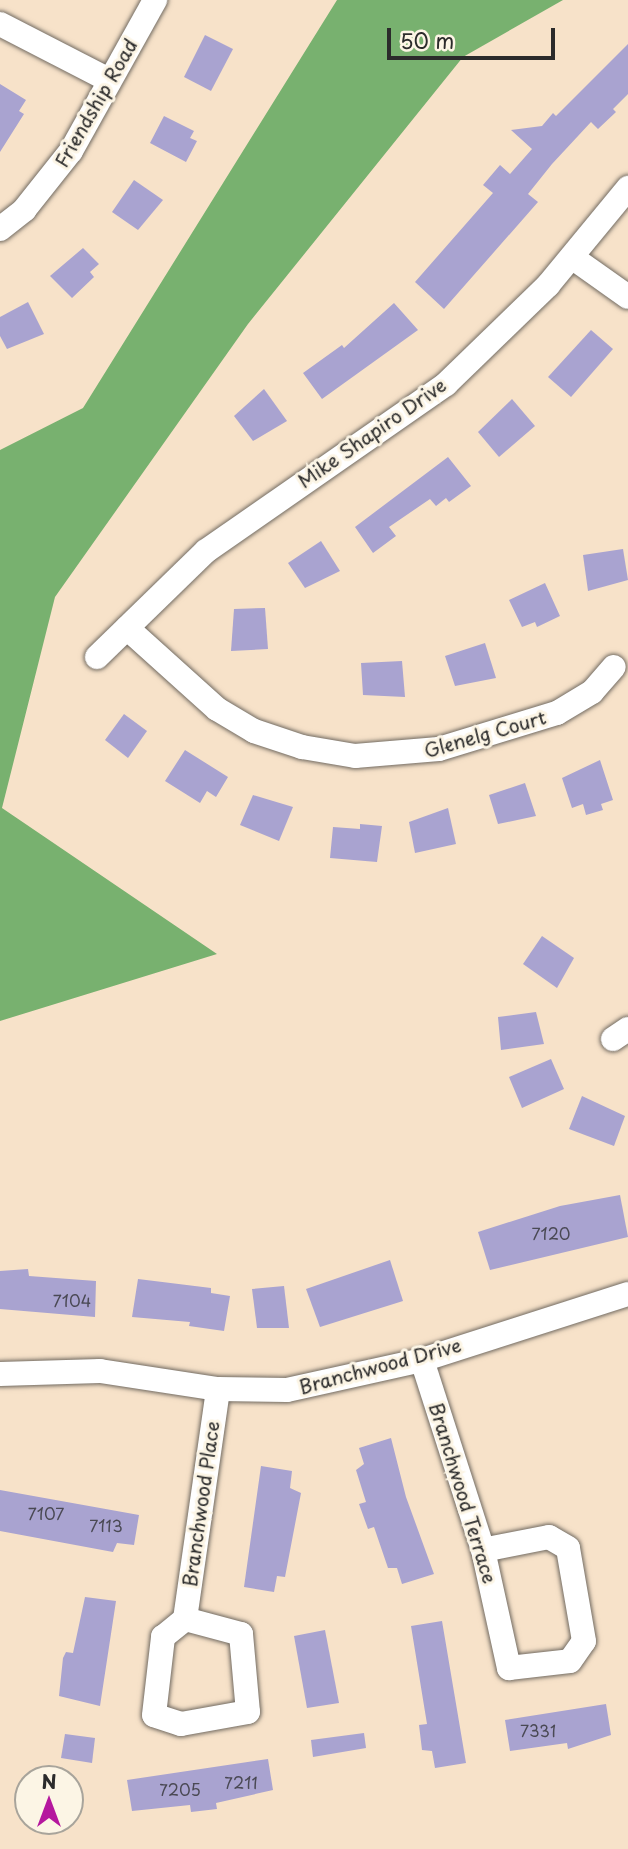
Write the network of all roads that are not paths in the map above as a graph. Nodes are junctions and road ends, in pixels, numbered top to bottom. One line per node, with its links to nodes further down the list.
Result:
1 (155, 0): 3 (street, Friendship Road)
2 (0, 24): 3 (street)
3 (109, 80): 5 (street, Friendship Road)
4 (628, 188): 6 (street, Mike Shapiro Drive)
5 (0, 229)
6 (573, 258): 7 (street); 8 (street, Mike Shapiro Drive)
7 (628, 297)
8 (127, 628): 9 (street, Mike Shapiro Drive); 10 (street, Glenelg Court)
9 (97, 657)
10 (614, 667)
11 (628, 1294): 12 (street, Branchwood Drive)
12 (422, 1360): 14 (street, Branchwood Drive); 15 (street, Branchwood Terrace)
13 (0, 1374): 14 (street, Branchwood Drive)
14 (218, 1389): 16 (street, Branchwood Place)
15 (483, 1550): 15 (street, Branchwood Terrace)
16 (185, 1619): 16 (street)

